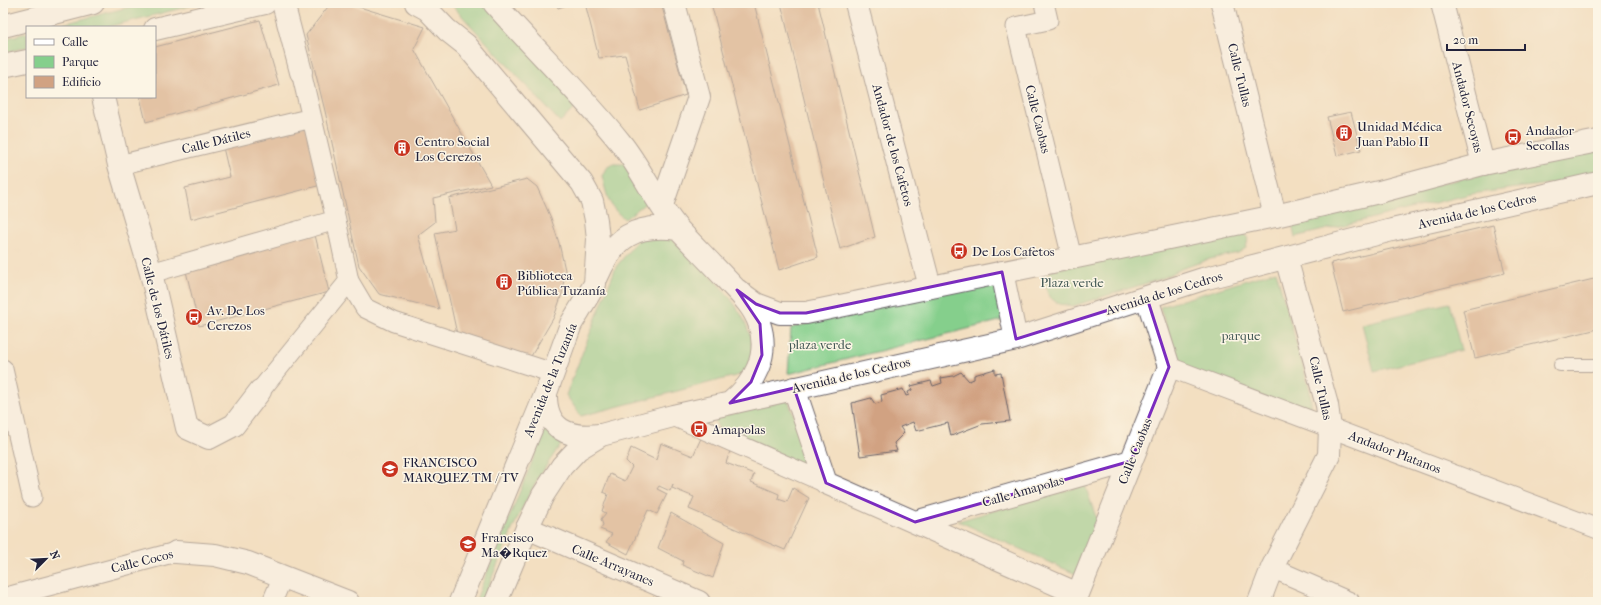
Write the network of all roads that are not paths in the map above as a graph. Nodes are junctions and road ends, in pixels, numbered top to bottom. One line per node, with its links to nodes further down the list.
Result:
1 (265, 3): 11 (street)
2 (283, 3): 16 (street)
3 (416, 3): 32 (street, Avenida de la Tuzanía)
4 (494, 3): 23 (street)
5 (674, 3): 23 (street)
6 (856, 3): 33 (street, Andador de los Cafetos)
7 (1044, 3): 27 (street, Calle Caobas)
8 (1222, 3): 24 (street, Calle Tullas)
9 (1442, 3): 20 (street, Andador Secoyas)
10 (85, 4): 12 (street)
11 (222, 7): 13 (street)
12 (3, 26)
13 (156, 29)
14 (26, 61): 15 (street)
15 (3, 66)
16 (301, 72): 18 (street)
17 (103, 98): 21 (street, Calle de los Dátiles)
18 (312, 118): 21 (street, Calle Dátiles); 25 (street)
19 (1598, 141): 20 (street)
20 (1483, 164): 24 (street)
21 (119, 165): 30 (street, Calle de los Dátiles)
22 (1598, 183): 28 (street, Avenida de los Cedros)
23 (662, 205): 26 (street)
24 (1275, 216): 27 (street)
25 (336, 220): 30 (street); 31 (street)
26 (678, 229): 32 (street); 34 (street)
27 (1072, 258): 29 (street)
28 (1286, 258): 35 (street, Avenida de los Cedros); 46 (street, Calle Tullas)
29 (1002, 272): 33 (street); 36 (street)
30 (151, 273): 43 (street, Calle de los Dátiles)
31 (349, 281): 41 (street); 43 (street)
32 (595, 284): 41 (street, Avenida de la Tuzanía)
33 (930, 287): 34 (street)
34 (738, 290): 44 (street)
35 (1147, 298): 36 (street, Avenida de los Cedros); 39 (street)
36 (1016, 339): 42 (street, Avenida de los Cedros)
37 (1560, 365): 38 (lane)
38 (1598, 365)
39 (1169, 367): 46 (street, Andador Platanos); 48 (street, Calle Caobas)
40 (3, 369): 50 (street)
41 (549, 383): 47 (street); 61 (street, Avenida de la Tuzanía)
42 (794, 388): 44 (street, Avenida de los Cedros); 49 (street)
43 (260, 391)
44 (730, 403): 45 (street)
45 (673, 416): 47 (street); 49 (street)
46 (1330, 428): 53 (street, Andador Platanos); 55 (street, Calle Tullas)
47 (601, 435): 52 (street)
48 (1131, 461): 51 (street, Calle Amapolas); 58 (street, Calle Caobas)
49 (826, 483): 51 (street)
50 (32, 496)
51 (915, 522): 58 (street)
52 (527, 528): 62 (street); 63 (street, Calle Arrayanes)
53 (1598, 529)
54 (176, 552): 56 (street, Calle Cocos); 57 (street, Calle Cocos)
55 (1272, 568): 64 (street, Calle Tullas); 65 (street)
56 (283, 576): 59 (street); 60 (street, Calle Cocos)
57 (3, 598)
58 (1077, 598)
59 (272, 602)
60 (348, 602)
61 (460, 602)
62 (496, 602)
63 (699, 602)
64 (1259, 602)
65 (1350, 602)

